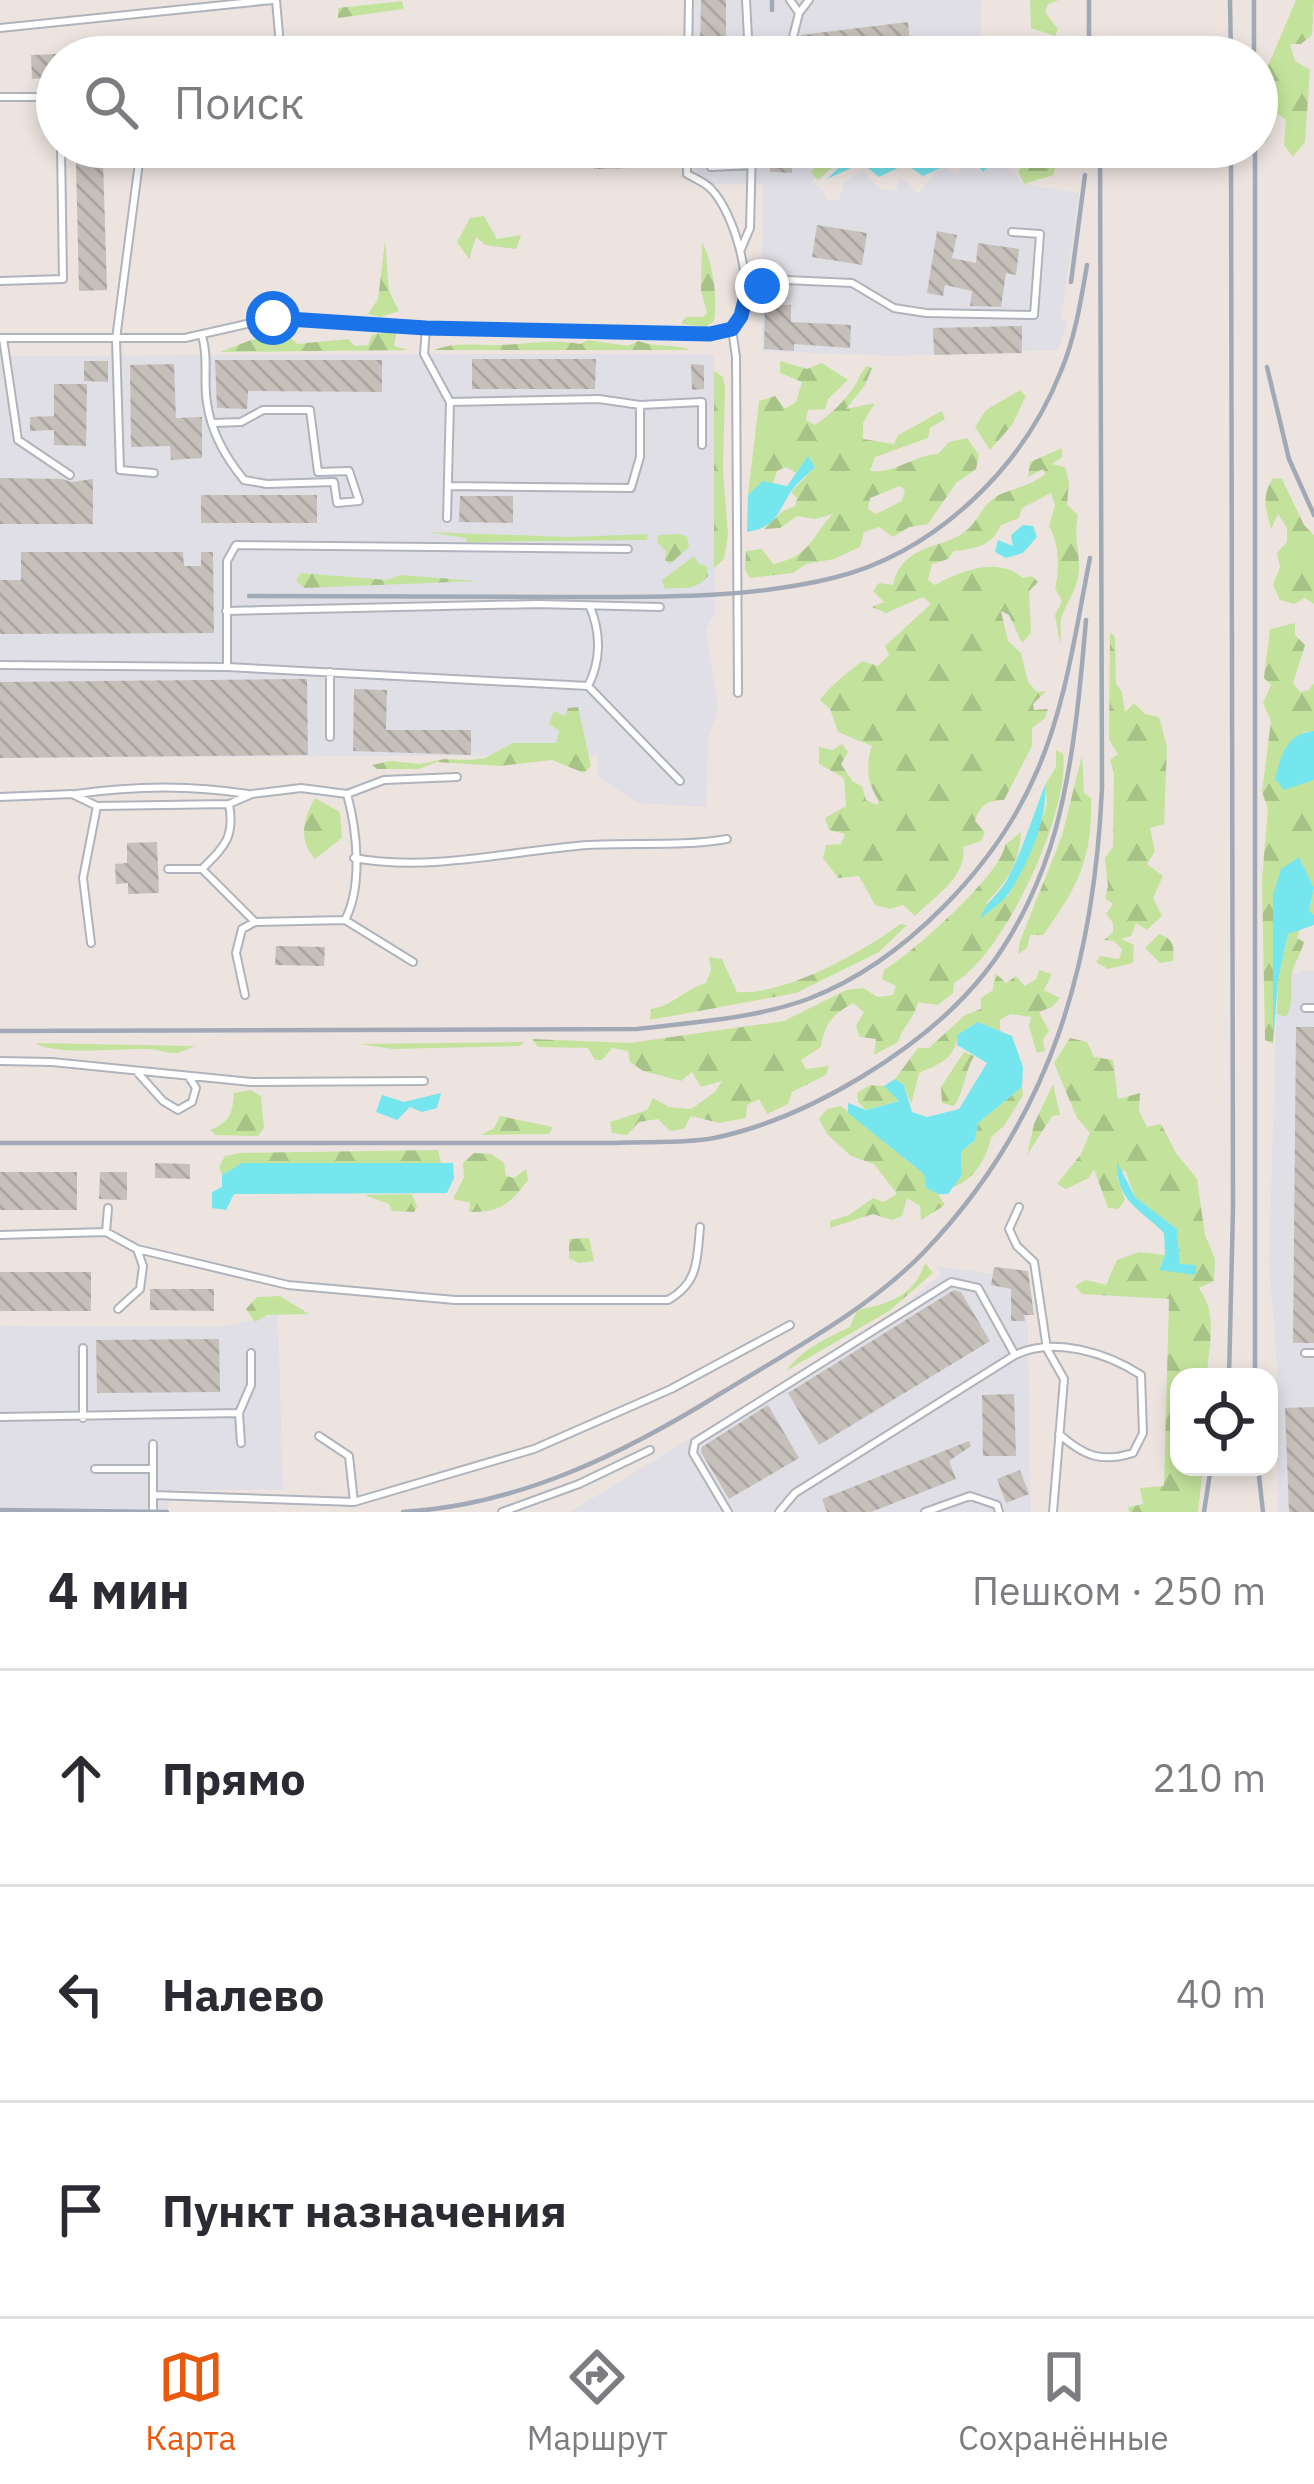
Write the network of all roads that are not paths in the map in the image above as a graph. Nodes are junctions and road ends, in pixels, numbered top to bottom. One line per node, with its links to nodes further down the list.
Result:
1 (274, 0): 7 (lane); 8 (lane)
2 (688, 0): 9 (lane)
3 (746, 0): 10 (lane)
4 (790, 0): 6 (lane)
5 (809, 0): 6 (lane)
6 (799, 13): 11 (lane)
7 (0, 28)
8 (279, 36)
9 (688, 36)
10 (747, 36)
11 (793, 36)
12 (0, 97): 13 (lane)
13 (36, 97)
14 (61, 168): 20 (lane)
15 (138, 168): 26 (lane)
16 (687, 168): 19 (lane)
17 (753, 168): 19 (lane)
18 (1012, 232): 21 (lane)
19 (740, 252): 21 (lane)
20 (0, 280)
21 (747, 292): 23 (lane)
22 (426, 328): 23 (lane); 24 (lane); 27 (lane)
23 (732, 329): 43 (lane)
24 (202, 335): 26 (lane); 29 (lane)
25 (2, 338): 26 (lane); 32 (lane)
26 (116, 339): 31 (lane)
27 (450, 402): 28 (lane); 33 (lane)
28 (640, 405): 30 (lane); 33 (lane)
29 (213, 423): 29 (lane)
30 (701, 445)
31 (154, 473)
32 (70, 475)
33 (448, 486): 34 (lane)
34 (447, 518)
35 (628, 549): 38 (lane)
36 (590, 607): 37 (lane); 38 (lane); 42 (lane)
37 (660, 607)
38 (226, 611): 40 (lane)
39 (0, 664): 40 (lane)
40 (227, 668): 41 (lane)
41 (330, 672): 42 (lane); 44 (lane)
42 (588, 686): 46 (lane)
43 (738, 693)
44 (330, 736)
45 (458, 777): 49 (lane)
46 (680, 781)
47 (72, 794): 48 (lane); 50 (lane); 52 (lane)
48 (251, 794): 49 (lane); 51 (lane)
49 (347, 794): 54 (lane)
50 (0, 797)
51 (229, 804): 52 (lane); 56 (lane)
52 (97, 806): 59 (lane)
53 (727, 839): 54 (lane)
54 (354, 858): 57 (lane)
55 (168, 869): 56 (lane)
56 (202, 869): 58 (lane)
57 (345, 920): 58 (lane); 60 (lane)
58 (255, 922): 61 (lane)
59 (92, 943)
60 (413, 962)
61 (245, 995)
62 (0, 1061): 63 (lane)
63 (137, 1072): 64 (lane); 64 (lane)
64 (189, 1077): 65 (lane)
65 (424, 1081)
66 (1019, 1207): 75 (lane)
67 (108, 1208): 69 (lane)
68 (700, 1227): 71 (lane)
69 (106, 1232): 70 (lane); 71 (lane)
70 (0, 1235)
71 (137, 1249): 72 (lane)
72 (118, 1309)
73 (790, 1325): 89 (lane)
74 (83, 1348): 80 (lane)
75 (1048, 1348): 77 (lane); 81 (lane); 81 (lane)
76 (251, 1353): 78 (lane)
77 (1015, 1355): 92 (lane); 93 (lane)
78 (239, 1413): 80 (lane); 83 (lane)
79 (0, 1417): 80 (lane)
80 (83, 1418)
81 (1059, 1434): 96 (lane)
82 (319, 1436): 89 (lane)
83 (241, 1443)
84 (153, 1444): 87 (lane)
85 (650, 1450): 91 (lane)
86 (95, 1469): 87 (lane)
87 (153, 1469): 88 (lane)
88 (153, 1495): 89 (lane); 90 (lane)
89 (354, 1502)
90 (153, 1512)
91 (502, 1512)
92 (728, 1512)
93 (779, 1512)
94 (925, 1512): 95 (lane)
95 (999, 1512)
96 (1053, 1512)

